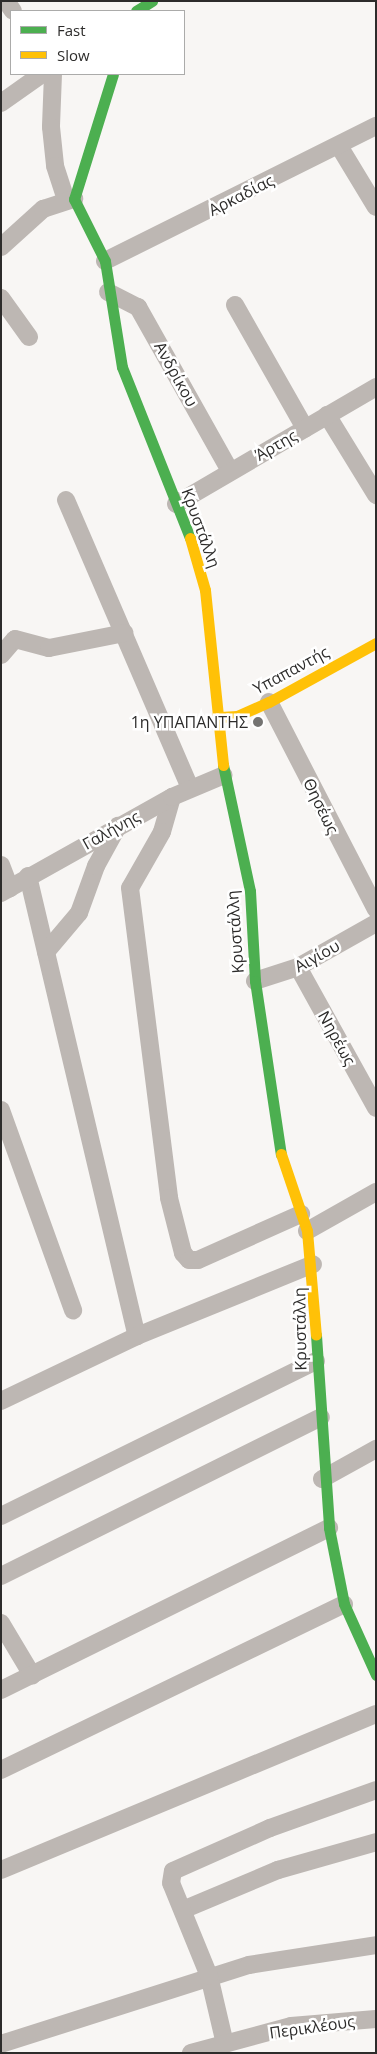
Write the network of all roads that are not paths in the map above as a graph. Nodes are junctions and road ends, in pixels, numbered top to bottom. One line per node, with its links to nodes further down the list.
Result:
1 (152, 1): 2 (street)
2 (138, 10)
3 (40, 75): 6 (street)
4 (53, 75): 9 (street)
5 (113, 75): 9 (street)
6 (4, 95)
7 (376, 126): 8 (street, Αρκαδίας)
8 (339, 146): 10 (street); 12 (street, Αρκαδίας)
9 (70, 199): 11 (street); 12 (street, Κρυστάλλη)
10 (376, 207)
11 (1, 246)
12 (105, 261): 13 (street, Κρυστάλλη)
13 (108, 292): 20 (street, Ανδρίκου); 23 (street, Κρυστάλλη)
14 (1, 298): 16 (street)
15 (235, 305): 19 (street)
16 (30, 337)
17 (376, 387): 18 (street, Άρτης)
18 (327, 415): 19 (street, Άρτης); 21 (street)
19 (305, 428): 20 (street, Άρτης)
20 (230, 471): 23 (street, Άρτης)
21 (376, 495)
22 (66, 500): 24 (street)
23 (176, 504): 28 (street, Κρυστάλλη)
24 (125, 633): 26 (street); 30 (street)
25 (376, 643): 27 (street, Υπαπαντής)
26 (1, 656)
27 (269, 702): 28 (street, Υπαπαντής); 36 (street, Θησέως)
28 (220, 717): 29 (street, Κρυστάλλη)
29 (224, 775): 30 (street, Γαλήνης); 40 (street, Κρυστάλλη)
30 (190, 788): 31 (street, Γαλήνης)
31 (172, 797): 32 (street, Γαλήνης); 44 (street)
32 (118, 826): 34 (street, Γαλήνης); 38 (street)
33 (1, 865): 35 (street)
34 (28, 876): 35 (street, Γαλήνης); 38 (street)
35 (6, 891)
36 (376, 909)
37 (376, 923): 39 (street, Αιγίου)
38 (46, 952): 48 (street)
39 (298, 967): 40 (street, Αιγίου); 41 (street, Νηρέως)
40 (255, 982): 44 (street, Κρυστάλλη)
41 (376, 1108)
42 (1, 1110): 47 (street)
43 (376, 1192): 45 (street)
44 (301, 1214): 45 (street, Κρυστάλλη)
45 (307, 1231): 46 (street, Κρυστάλλη)
46 (313, 1264): 48 (street); 49 (street, Κρυστάλλη)
47 (73, 1310)
48 (137, 1336): 50 (street)
49 (316, 1361): 51 (street, Κρυστάλλη); 54 (street)
50 (1, 1402)
51 (321, 1417): 53 (street, Κρυστάλλη); 56 (street)
52 (376, 1449): 53 (street)
53 (322, 1479): 55 (street, Κρυστάλλη)
54 (1, 1516)
55 (329, 1528): 57 (street, Κρυστάλλη); 59 (street)
56 (1, 1576)
57 (344, 1604): 60 (street, Κρυστάλλη); 63 (street)
58 (1, 1623): 59 (street)
59 (32, 1675): 61 (street)
60 (376, 1675)
61 (1, 1690)
62 (376, 1714): 66 (street)
63 (1, 1770)
64 (376, 1790): 67 (street)
65 (376, 1842): 67 (street)
66 (1, 1870)
67 (184, 1910): 69 (street)
68 (376, 1945): 69 (street)
69 (209, 1976): 71 (street); 72 (street)
70 (376, 2019): 72 (street, Περικλέους)
71 (1, 2044)
72 (225, 2044): 73 (street, Περικλέους)
73 (191, 2053)

